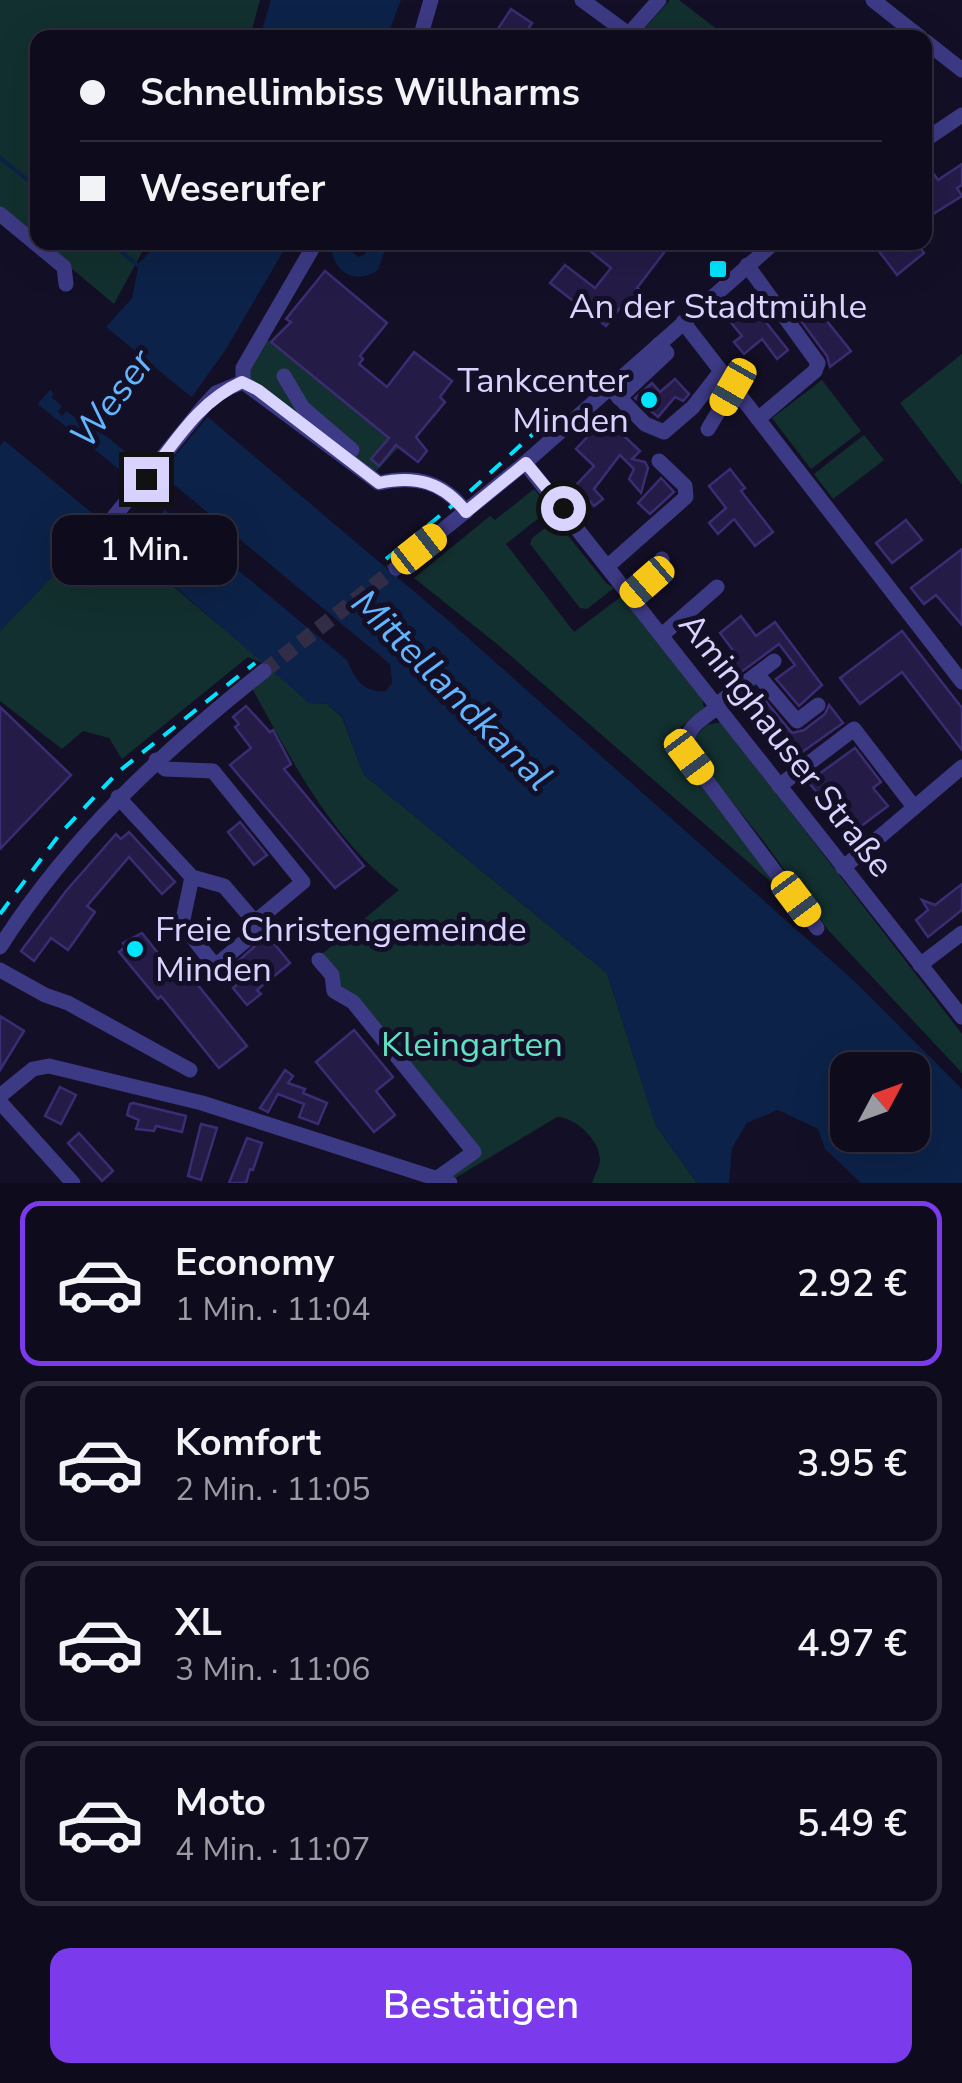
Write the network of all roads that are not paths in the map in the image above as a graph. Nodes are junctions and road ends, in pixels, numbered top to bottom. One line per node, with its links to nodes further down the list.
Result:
1 (431, 0): 5 (street)
2 (582, 0): 6 (street)
3 (659, 0): 7 (street)
4 (873, 0): 8 (street)
5 (422, 30)
6 (624, 30)
7 (636, 30)
8 (911, 30)
9 (932, 46): 10 (street)
10 (962, 70)
11 (962, 115): 12 (street)
12 (932, 135)
13 (0, 214): 14 (street)
14 (30, 239)
15 (43, 250): 19 (street)
16 (311, 250): 23 (street)
17 (765, 250): 18 (street)
18 (746, 265): 20 (street); 26 (street)
19 (66, 284)
20 (683, 322): 21 (street); 25 (street)
21 (721, 371): 24 (street); 25 (street)
22 (284, 376): 30 (street)
23 (242, 382): 30 (street); 32 (street)
24 (733, 387): 26 (street); 27 (street)
25 (614, 393): 29 (street)
26 (758, 419): 42 (street)
27 (708, 429)
28 (658, 462): 34 (street)
29 (526, 463): 31 (street); 34 (street, Aminghauser Straße)
30 (390, 481): 31 (street)
31 (466, 512): 35 (street)
32 (90, 555)
33 (662, 560): 37 (street)
34 (608, 566): 37 (street, Aminghauser Straße)
35 (396, 568)
36 (717, 587): 38 (street)
37 (631, 595): 38 (street, Aminghauser Straße)
38 (662, 635): 44 (street, Aminghauser Straße)
39 (774, 661): 41 (street)
40 (264, 671): 45 (street)
41 (758, 674): 43 (street); 44 (street)
42 (962, 682)
43 (818, 705)
44 (717, 706): 47 (street, Aminghauser Straße); 53 (street)
45 (156, 760): 48 (street); 52 (street)
46 (962, 767): 49 (street)
47 (780, 786): 49 (street); 50 (street, Aminghauser Straße)
48 (118, 797): 51 (street); 55 (street)
49 (914, 807): 50 (street)
50 (843, 868): 57 (street, Aminghauser Straße)
51 (192, 877): 52 (street); 52 (street)
52 (255, 922)
53 (818, 928)
54 (962, 933): 57 (street)
55 (0, 947)
56 (319, 960): 62 (street)
57 (920, 965): 59 (street, Aminghauser Straße)
58 (0, 970): 60 (street)
59 (962, 1017)
60 (190, 1070)
61 (0, 1099): 62 (street); 63 (street)
62 (439, 1181)
63 (72, 1183)

